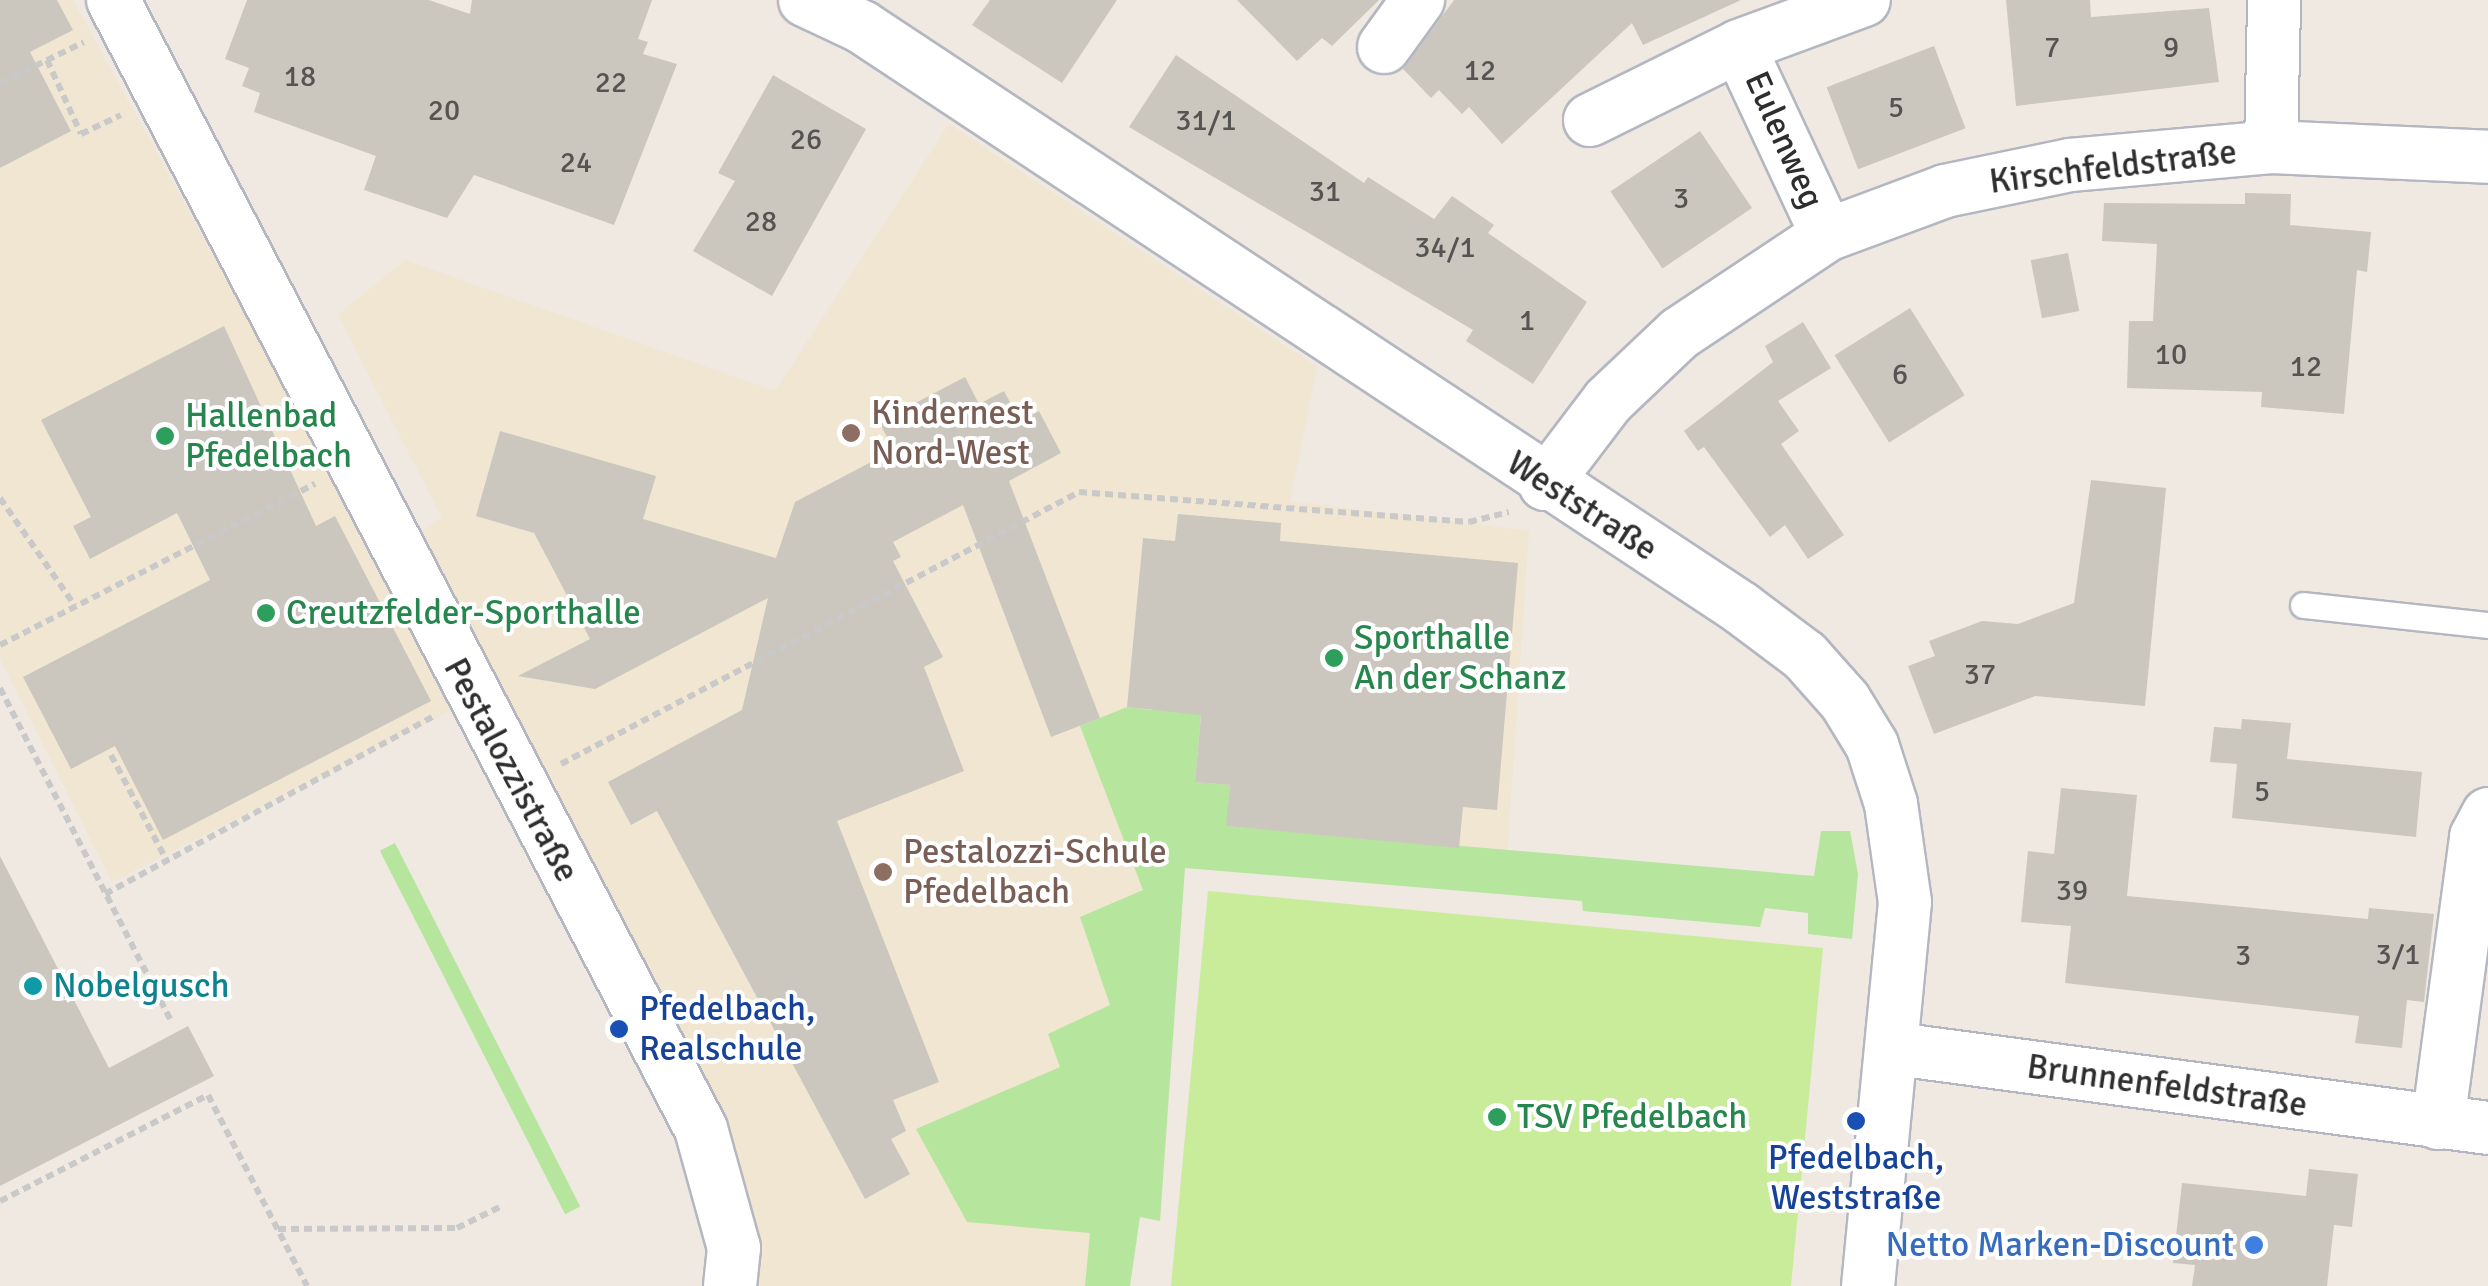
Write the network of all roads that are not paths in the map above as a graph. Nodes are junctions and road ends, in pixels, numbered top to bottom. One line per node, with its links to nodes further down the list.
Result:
1 (805, 0): 6 (street, Weststraße)
2 (1418, 0): 8 (street)
3 (1864, 0): 7 (street, Eulenweg)
4 (2274, 0): 10 (street)
5 (118, 11): 19 (street, Pestalozzistraße)
6 (871, 14): 13 (street, Weststraße)
7 (1739, 46): 9 (street, Eulenweg); 12 (street, Eulenweg)
8 (1384, 47)
9 (1590, 120)
10 (2271, 147): 11 (street, Kirschfeldstraße); 12 (street, Kirschfeldstraße)
11 (2488, 157)
12 (1827, 235): 13 (street, Kirschfeldstraße)
13 (1545, 484): 17 (street, Weststraße)
14 (2302, 605): 15 (lane)
15 (2488, 625)
16 (2488, 814): 18 (street, Brunnenfeldstraße)
17 (1896, 1048): 18 (street, Brunnenfeldstraße); 20 (street, Weststraße)
18 (2463, 1125)
19 (730, 1286)
20 (1868, 1286)

